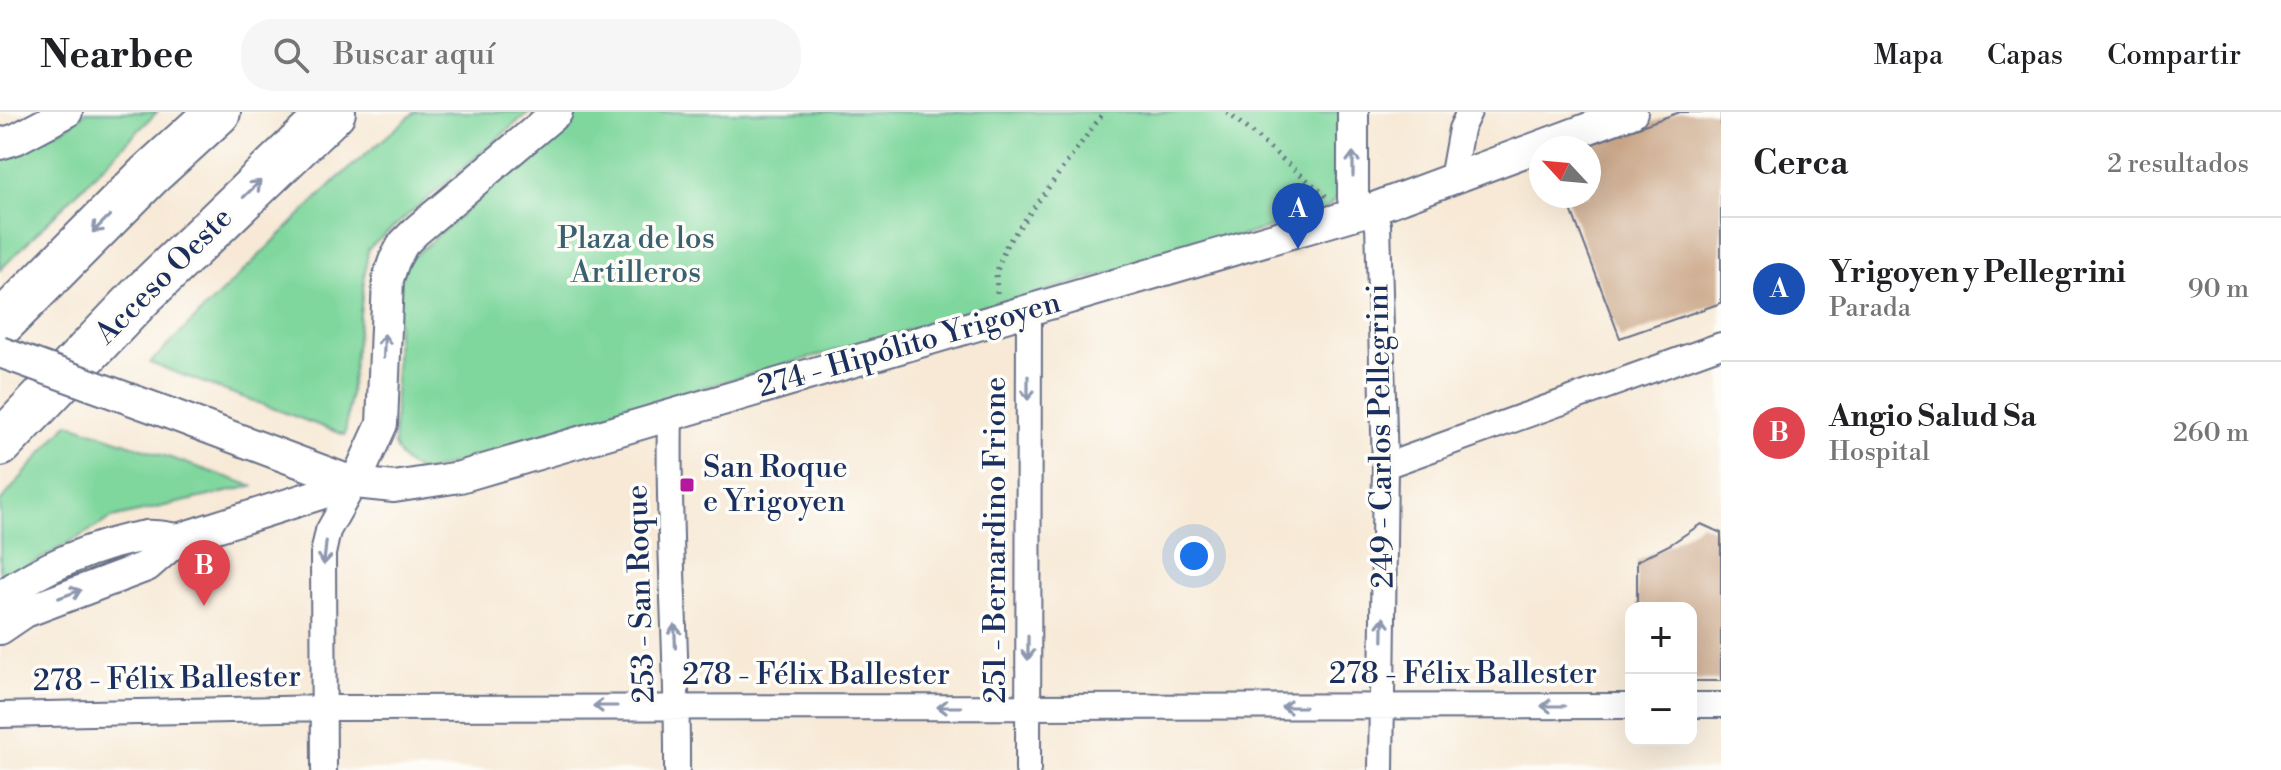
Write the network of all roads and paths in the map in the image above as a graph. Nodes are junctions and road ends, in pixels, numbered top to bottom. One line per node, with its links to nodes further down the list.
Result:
1 (67, 112): 12 (street)
2 (203, 112): 14 (highway)
3 (218, 112): 14 (highway)
4 (333, 112): 13 (highway, Acceso Oeste)
5 (346, 112): 13 (highway)
6 (557, 112): 26 (street, one-way to 6)
7 (1104, 112): 18 (path)
8 (1227, 112): 16 (path)
9 (1353, 112): 17 (street, 249 - Carlos Pellegrini, one-way to 9)
10 (1469, 112): 15 (street)
11 (1632, 112): 15 (street, 274 - Hipólito Yrigoyen)
12 (0, 144)
13 (288, 154): 24 (highway, Acceso Oeste, one-way to 13)
14 (149, 175): 20 (highway, one-way to 20)
15 (1452, 179): 17 (street, 274 - Hipólito Yrigoyen)
16 (1333, 202)
17 (1366, 211): 19 (street, 274 - Hipólito Yrigoyen); 25 (street, 249 - Carlos Pellegrini)
18 (997, 296)
19 (1029, 310): 23 (street, 274 - Hipólito Yrigoyen); 36 (street, 251 - Bernardino Frione, one-way to 36)
20 (0, 325)
21 (1721, 345): 25 (street)
22 (0, 352): 26 (street, bridge)
23 (670, 415): 26 (street, 274 - Hipólito Yrigoyen); 32 (street, 253 - San Roque, one-way to 23)
24 (0, 444)
25 (1385, 466): 34 (street, 249 - Carlos Pellegrini, one-way to 25)
26 (355, 483): 27 (street, 274 - Hipólito Yrigoyen); 35 (street, one-way to 35)
27 (178, 539): 28 (street, 274 - Hipólito Yrigoyen); 29 (street, 274 - Hipólito Yrigoyen, one-way to 27)
28 (0, 597)
29 (0, 629)
30 (1697, 705): 31 (street)
31 (1721, 705)
32 (678, 706): 35 (street, 278 - Félix Ballester, one-way to 35); 36 (street, 278 - Félix Ballester, one-way to 32); 39 (street, 253 - San Roque)
33 (1625, 706): 34 (street, 278 - Félix Ballester, one-way to 34)
34 (1381, 707): 36 (street, 278 - Félix Ballester, one-way to 36); 41 (street, 249 - Carlos Pellegrini)
35 (324, 708): 37 (street, 278 - Félix Ballester); 38 (street)
36 (1028, 708): 40 (street, 251 - Bernardino Frione)
37 (0, 715)
38 (324, 770)
39 (677, 770)
40 (1028, 770)
41 (1381, 770)

